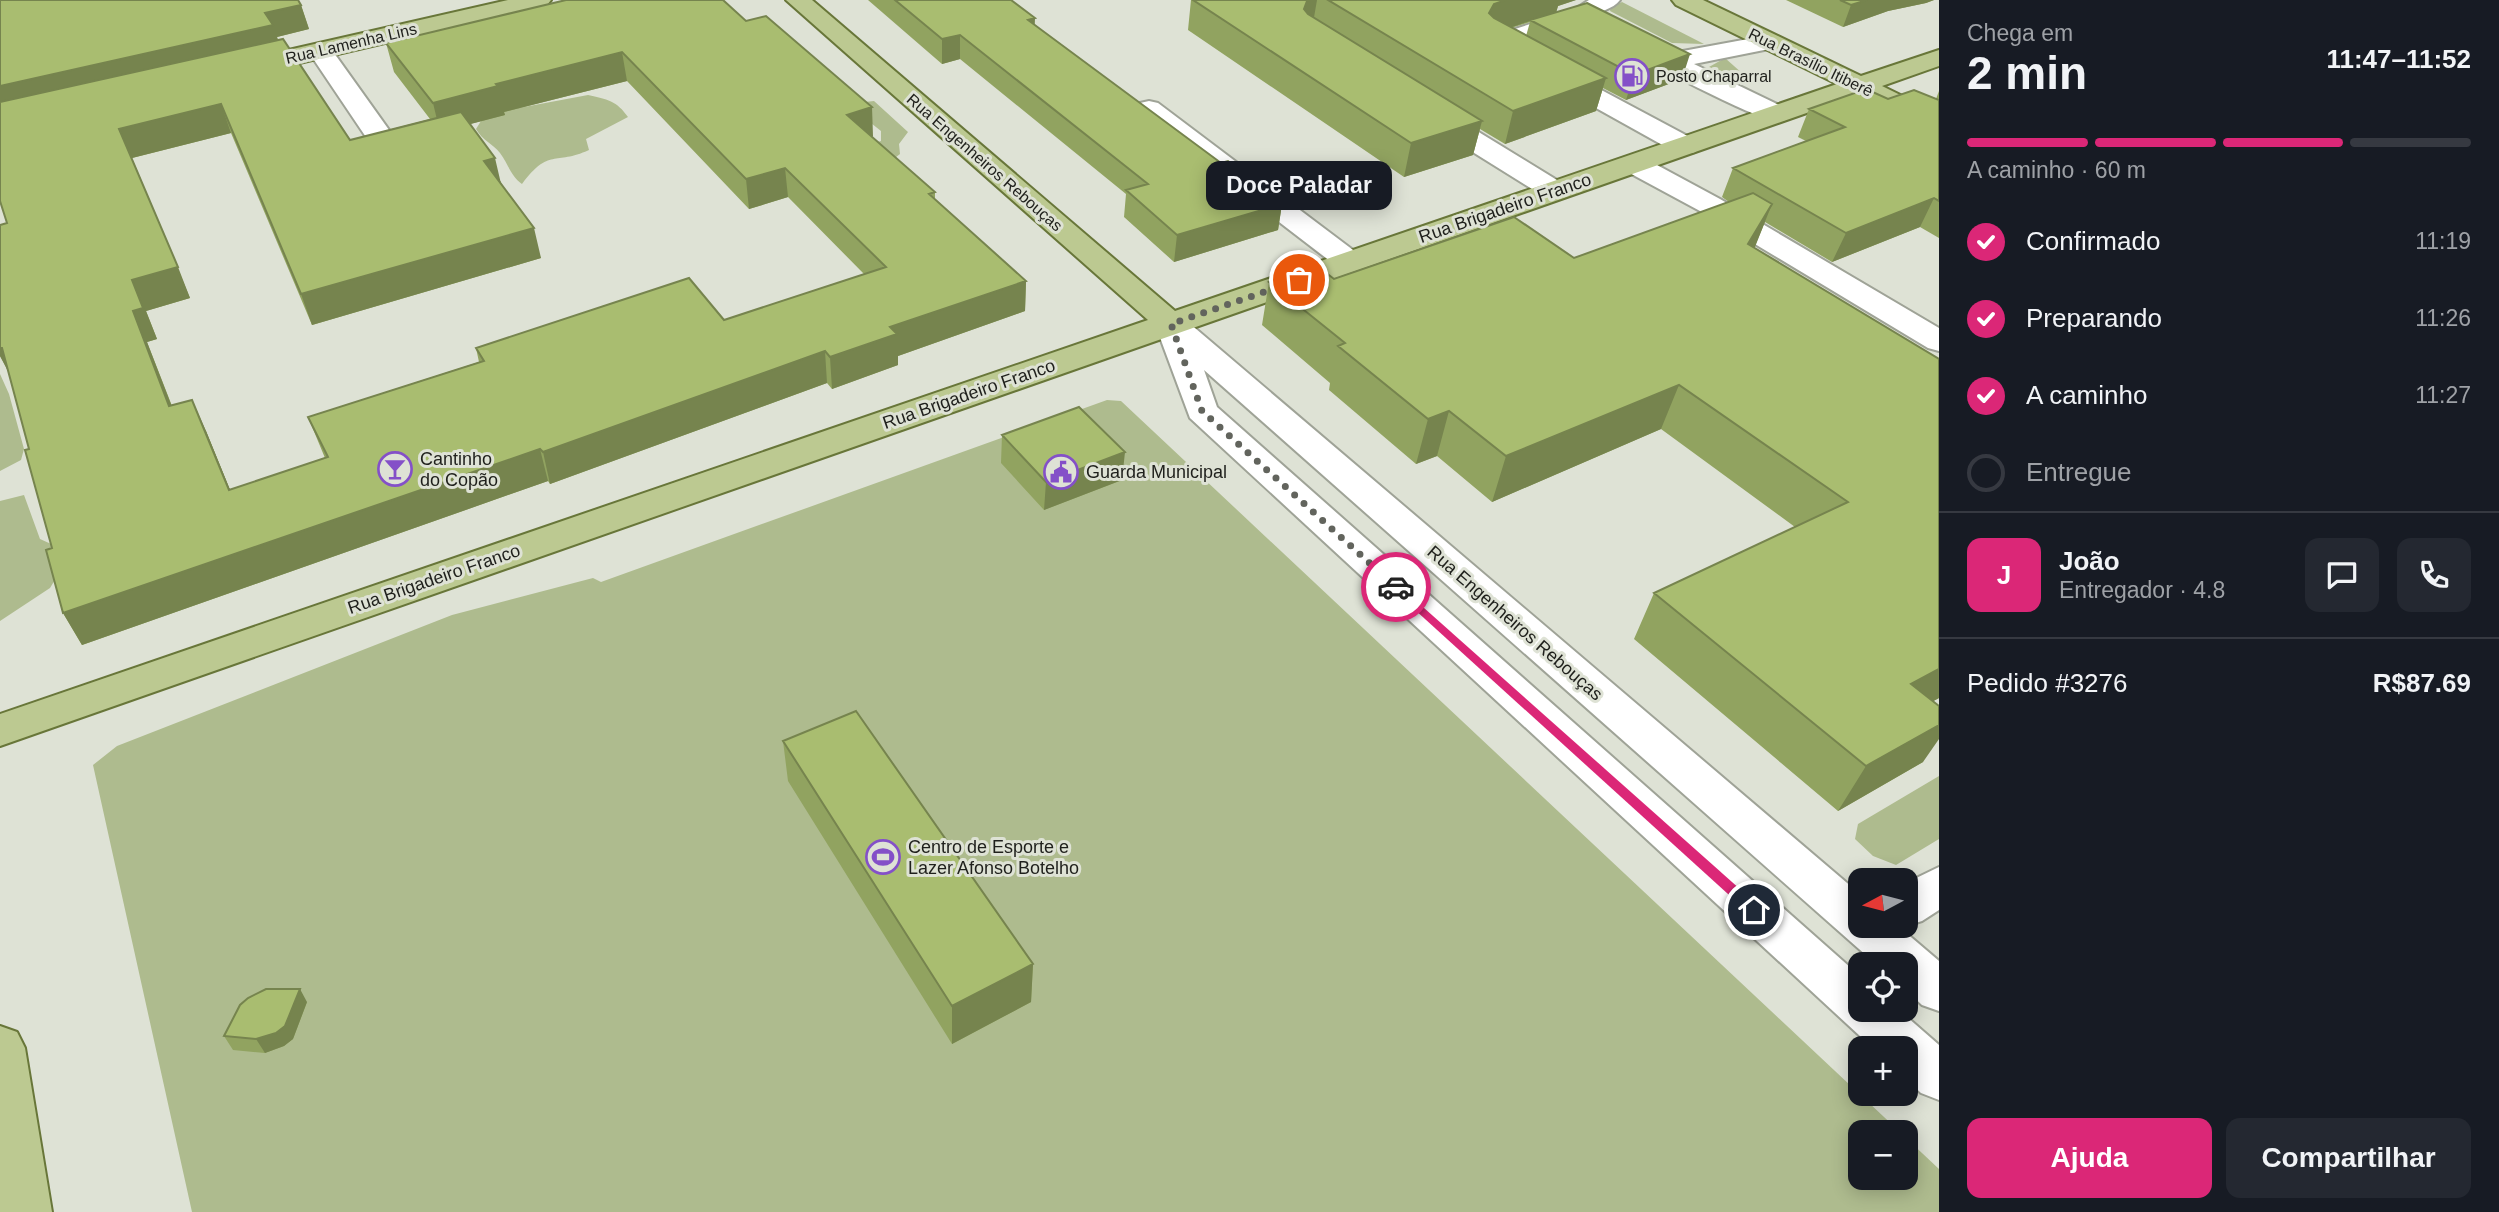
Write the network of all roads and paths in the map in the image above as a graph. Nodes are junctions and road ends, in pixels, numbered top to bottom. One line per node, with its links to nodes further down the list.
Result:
1 (539, 0): 7 (main road, Rua Lamenha Lins)
2 (798, 0): 21 (main road, Rua Engenheiros Rebouças)
3 (1608, 0): 5 (street)
4 (1684, 0): 6 (main road, Rua Brasílio Itiberê)
5 (1582, 15): 9 (street); 17 (street)
6 (1770, 42): 9 (street); 11 (main road, Rua Brasílio Itiberê)
7 (320, 51): 10 (main road, Rua Lamenha Lins); 16 (street)
8 (1939, 58): 11 (main road, Rua Brigadeiro Franco)
9 (1675, 60): 14 (street)
10 (227, 72)
11 (1860, 86): 14 (main road, Rua Brigadeiro Franco); 15 (main road, Rua Brasílio Itiberê)
12 (1426, 97): 19 (street)
13 (1149, 108): 20 (street)
14 (1776, 114): 17 (main road, Rua Brigadeiro Franco)
15 (1939, 124)
16 (384, 143)
17 (1685, 146): 18 (main road, Rua Brigadeiro Franco)
18 (1634, 164): 19 (main road, Rua Brigadeiro Franco); 22 (street)
19 (1566, 187): 20 (main road, Rua Brigadeiro Franco)
20 (1350, 262): 21 (main road, Rua Brigadeiro Franco)
21 (1171, 324): 23 (main road, Rua Brigadeiro Franco); 25 (street, Rua Engenheiros Rebouças); 29 (street, Rua Engenheiros Rebouças)
22 (1939, 341)
23 (0, 730)
24 (1939, 886): 26 (street)
25 (1848, 898)
26 (1918, 898)
27 (1854, 938): 29 (street)
28 (1891, 938): 30 (street, Rua Engenheiros Rebouças)
29 (1816, 965): 31 (street, Rua Engenheiros Rebouças)
30 (1939, 990)
31 (1848, 995)
32 (1878, 1022): 34 (street)
33 (0, 1048): 35 (main road)
34 (1939, 1077)
35 (25, 1212)

